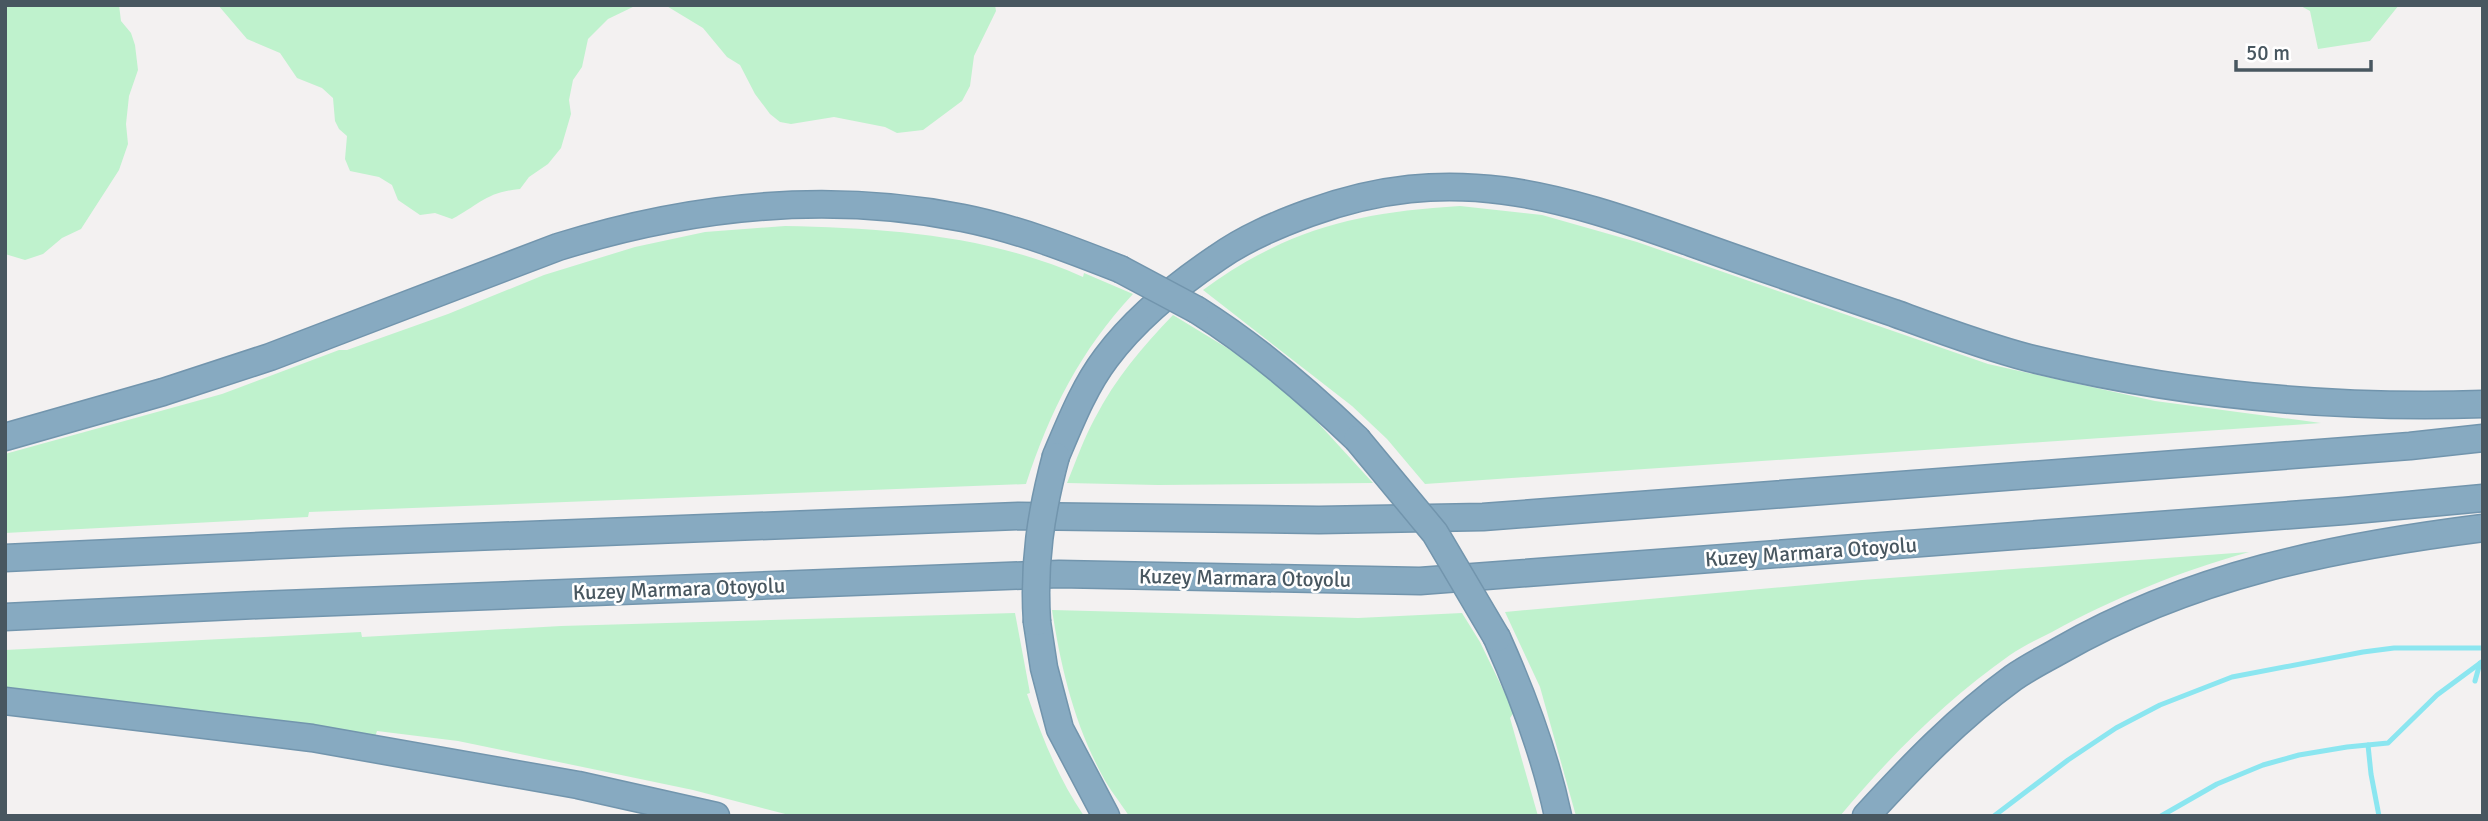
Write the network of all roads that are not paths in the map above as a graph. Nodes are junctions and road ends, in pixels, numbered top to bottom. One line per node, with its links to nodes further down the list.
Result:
1 (2483, 404): 10 (highway, bridge)
2 (5, 437): 11 (highway, bridge)
3 (2483, 438): 6 (highway)
4 (2483, 498): 7 (highway, Kuzey Marmara Otoyolu)
5 (2483, 528): 12 (highway)
6 (5, 558)
7 (5, 617)
8 (5, 701): 9 (highway)
9 (716, 816)
10 (1106, 816)
11 (1558, 816)
12 (1866, 816)

